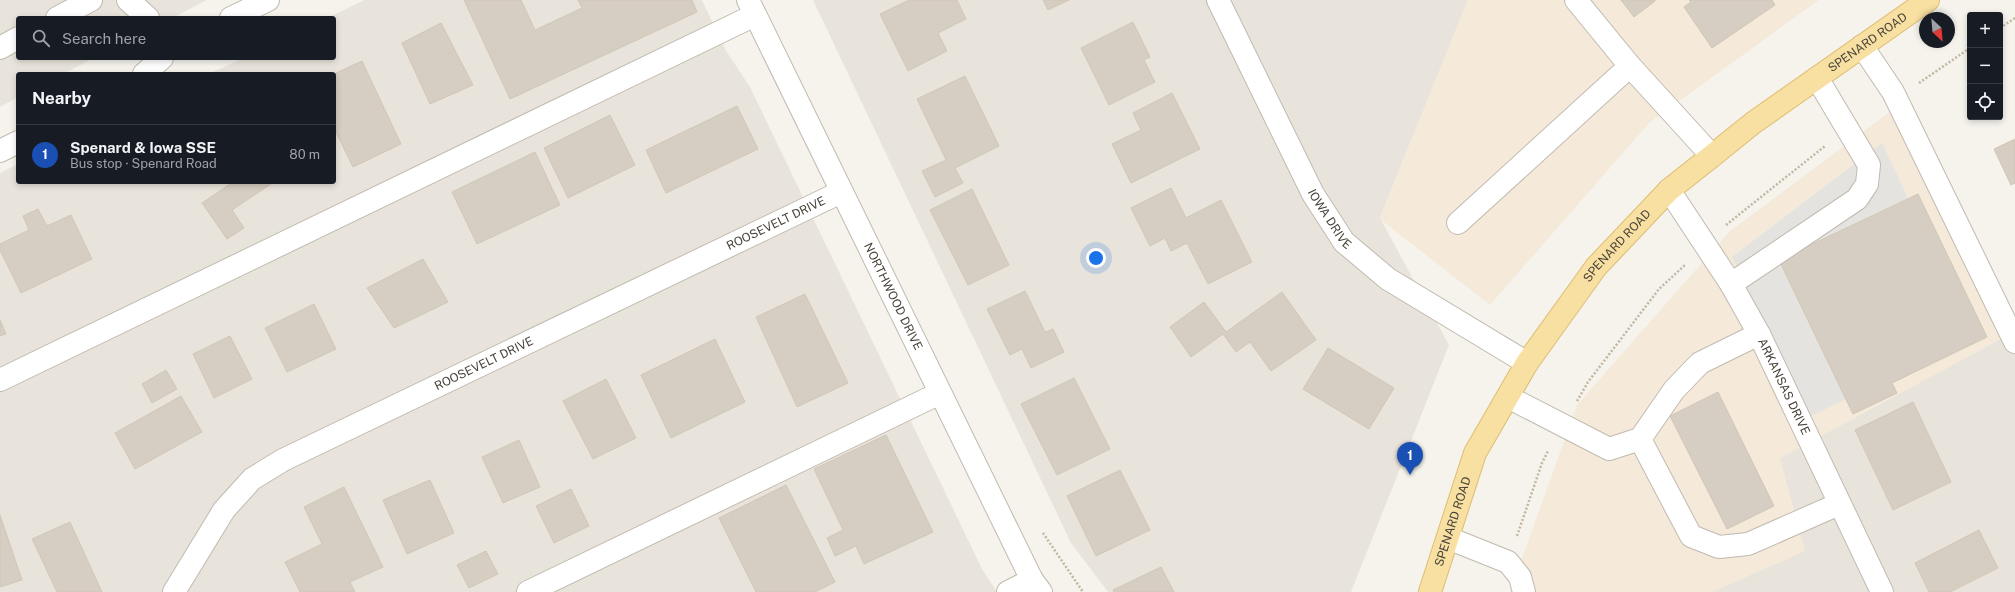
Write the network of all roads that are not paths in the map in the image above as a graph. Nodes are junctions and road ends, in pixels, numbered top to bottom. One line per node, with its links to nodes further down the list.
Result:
1 (91, 0): 8 (street)
2 (128, 0): 9 (street)
3 (268, 0): 10 (street)
4 (1218, 0): 27 (street, IOWA DRIVE)
5 (1576, 0): 15 (street)
6 (1928, 0): 12 (main road, SPENARD ROAD)
7 (752, 7): 22 (street, NORTHWOOD DRIVE); 28 (street)
8 (61, 16)
9 (146, 16)
10 (235, 16)
11 (16, 39): 13 (street)
12 (1862, 46): 17 (main road, SPENARD ROAD); 26 (street)
13 (0, 48)
14 (160, 60): 16 (street)
15 (1630, 66): 20 (street); 23 (street)
16 (146, 72)
17 (1817, 78): 20 (main road, SPENARD ROAD); 24 (street)
18 (16, 143): 19 (street)
19 (0, 151)
20 (1712, 156): 21 (main road, SPENARD ROAD)
21 (1669, 190): 24 (street, ARKANSAS DRIVE); 27 (main road, SPENARD ROAD)
22 (841, 192): 29 (street, NORTHWOOD DRIVE); 35 (street, ROOSEVELT DRIVE)
23 (1458, 224)
24 (1731, 284): 25 (street, ARKANSAS DRIVE)
25 (1759, 334): 31 (street); 32 (street, ARKANSAS DRIVE)
26 (2015, 342)
27 (1527, 363): 30 (main road, SPENARD ROAD)
28 (0, 380)
29 (940, 393): 34 (street, NORTHWOOD DRIVE); 36 (street)
30 (1508, 397): 31 (street); 33 (main road, SPENARD ROAD)
31 (1640, 439): 32 (street)
32 (1839, 504): 40 (street, ARKANSAS DRIVE)
33 (1448, 538): 38 (main road, SPENARD ROAD); 39 (street)
34 (1036, 586): 37 (street)
35 (174, 592)
36 (528, 592)
37 (1008, 592)
38 (1430, 592)
39 (1524, 592)
40 (1882, 592)

